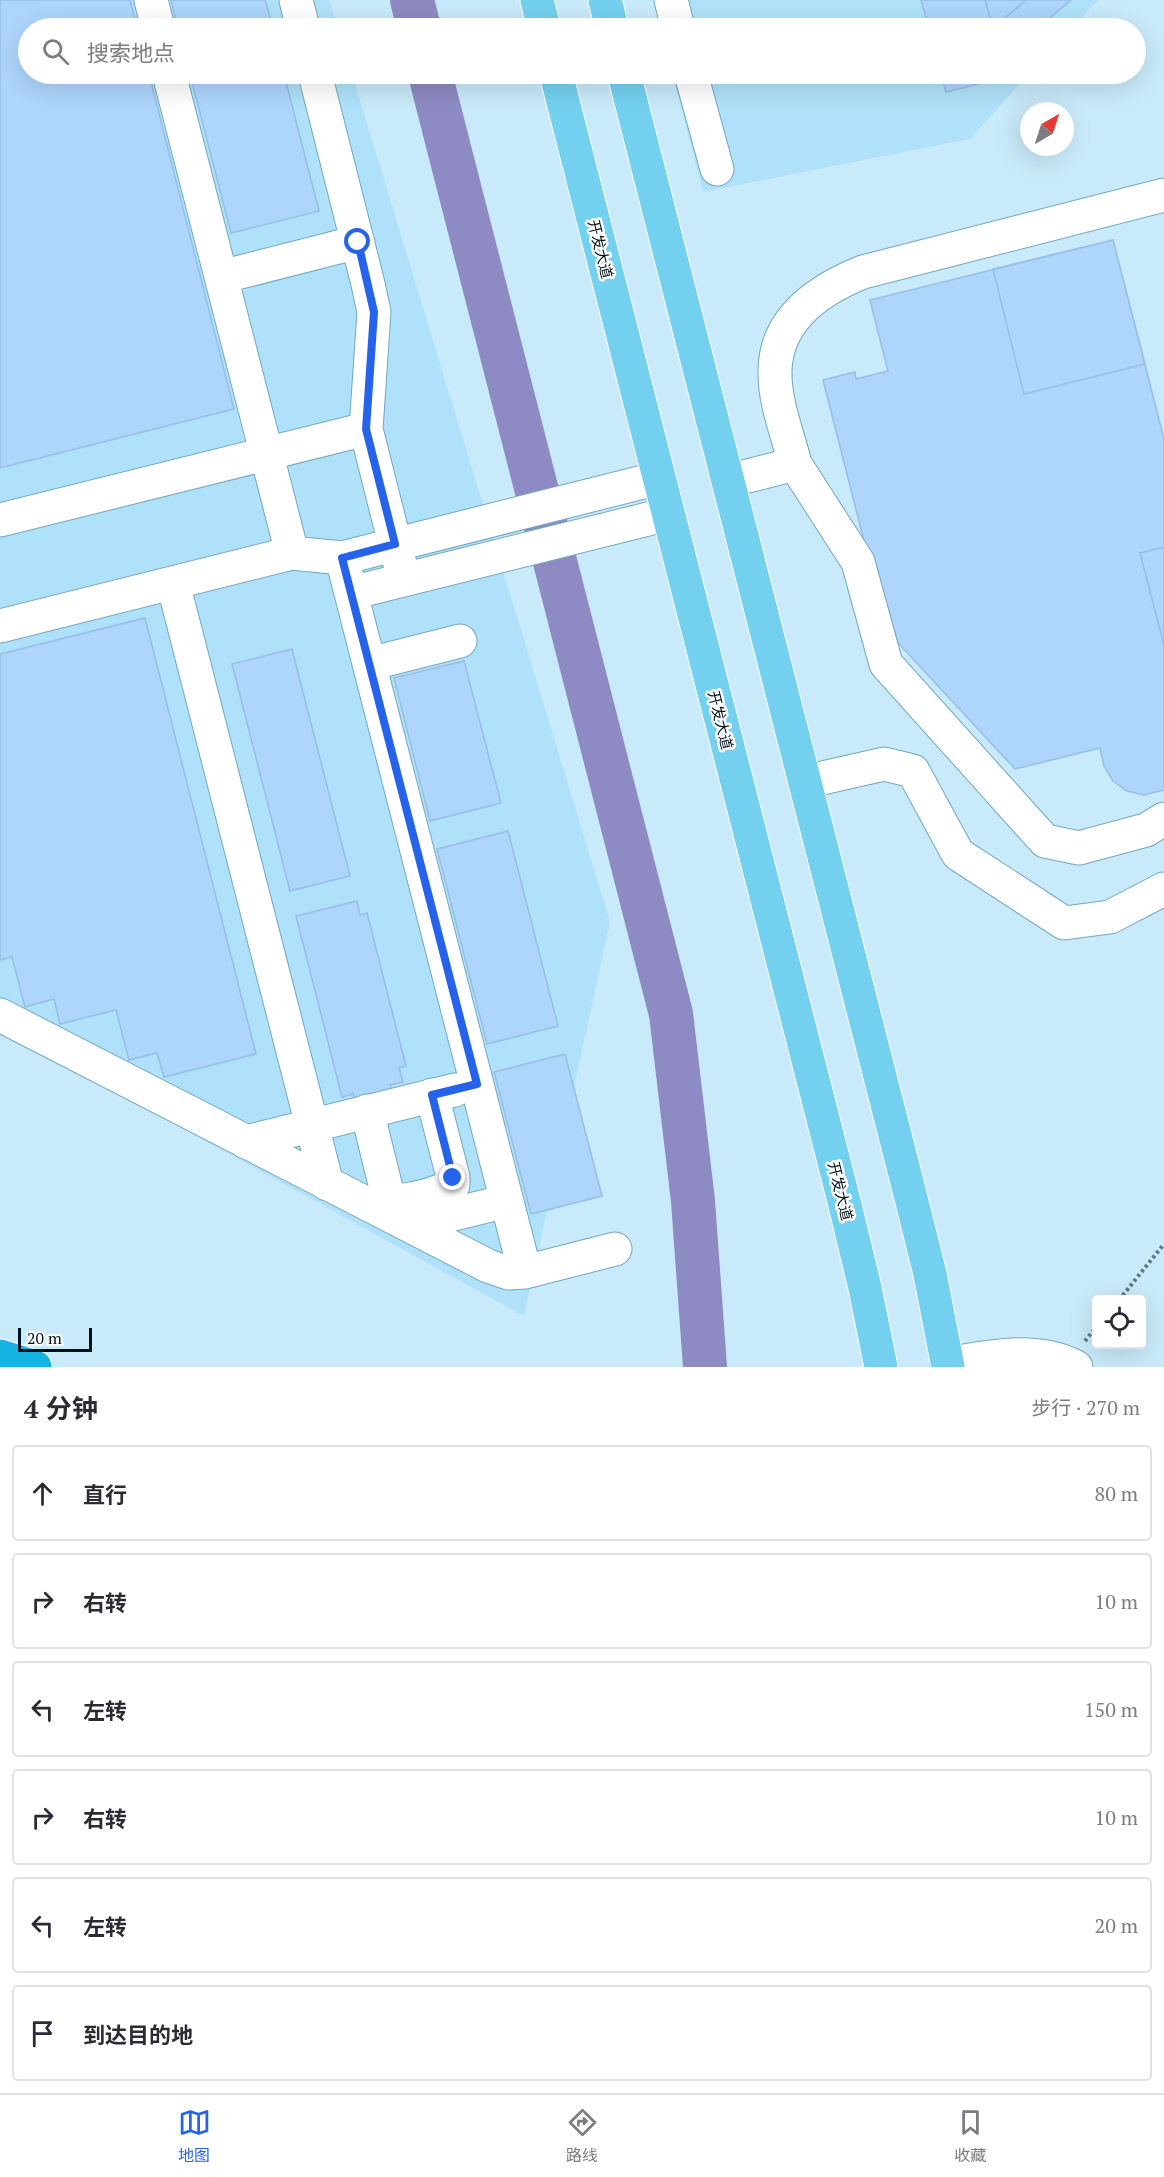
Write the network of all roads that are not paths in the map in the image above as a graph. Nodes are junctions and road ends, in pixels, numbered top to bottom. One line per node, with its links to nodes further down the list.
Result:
1 (151, 0): 6 (street)
2 (296, 0): 7 (street)
3 (537, 0): 8 (main road)
4 (605, 0): 9 (main road)
5 (671, 0): 10 (street)
6 (156, 18)
7 (300, 18)
8 (542, 18)
9 (610, 18)
10 (676, 18)
11 (173, 84): 19 (street)
12 (318, 84): 18 (street)
13 (559, 84): 23 (main road, 开发大道)
14 (627, 84): 24 (main road)
15 (694, 84): 16 (street)
16 (717, 169)
17 (1164, 195): 22 (street)
18 (358, 242): 19 (street); 20 (street)
19 (221, 277): 21 (street)
20 (366, 429): 21 (street); 27 (street)
21 (267, 454): 26 (street); 28 (street)
22 (795, 464): 24 (street); 37 (street)
23 (659, 478): 25 (main road, 开发大道); 27 (street)
24 (728, 481): 36 (main road)
25 (668, 514): 30 (street); 53 (main road, 开发大道)
26 (0, 520)
27 (395, 544): 29 (street); 30 (street)
28 (292, 553): 29 (street); 31 (street)
29 (342, 558): 32 (street)
30 (404, 580): 32 (street)
31 (173, 583): 33 (street); 43 (street)
32 (351, 593): 35 (street)
33 (0, 626)
34 (460, 641): 35 (street)
35 (369, 664): 40 (street)
36 (805, 782): 38 (street); 51 (main road)
37 (1164, 819)
38 (1164, 889)
39 (0, 1015): 44 (street)
40 (477, 1084): 41 (street); 46 (street)
41 (432, 1095): 42 (street); 42 (street)
42 (367, 1112): 43 (street)
43 (312, 1125): 44 (street); 45 (street)
44 (246, 1142): 45 (street)
45 (327, 1184): 47 (street)
46 (507, 1201): 47 (street); 49 (street)
47 (409, 1226): 49 (street)
48 (615, 1249): 49 (street)
49 (525, 1272)
50 (0, 1356): 52 (highway)
51 (947, 1366): 54 (street)
52 (36, 1367)
53 (880, 1367)
54 (1076, 1367)

